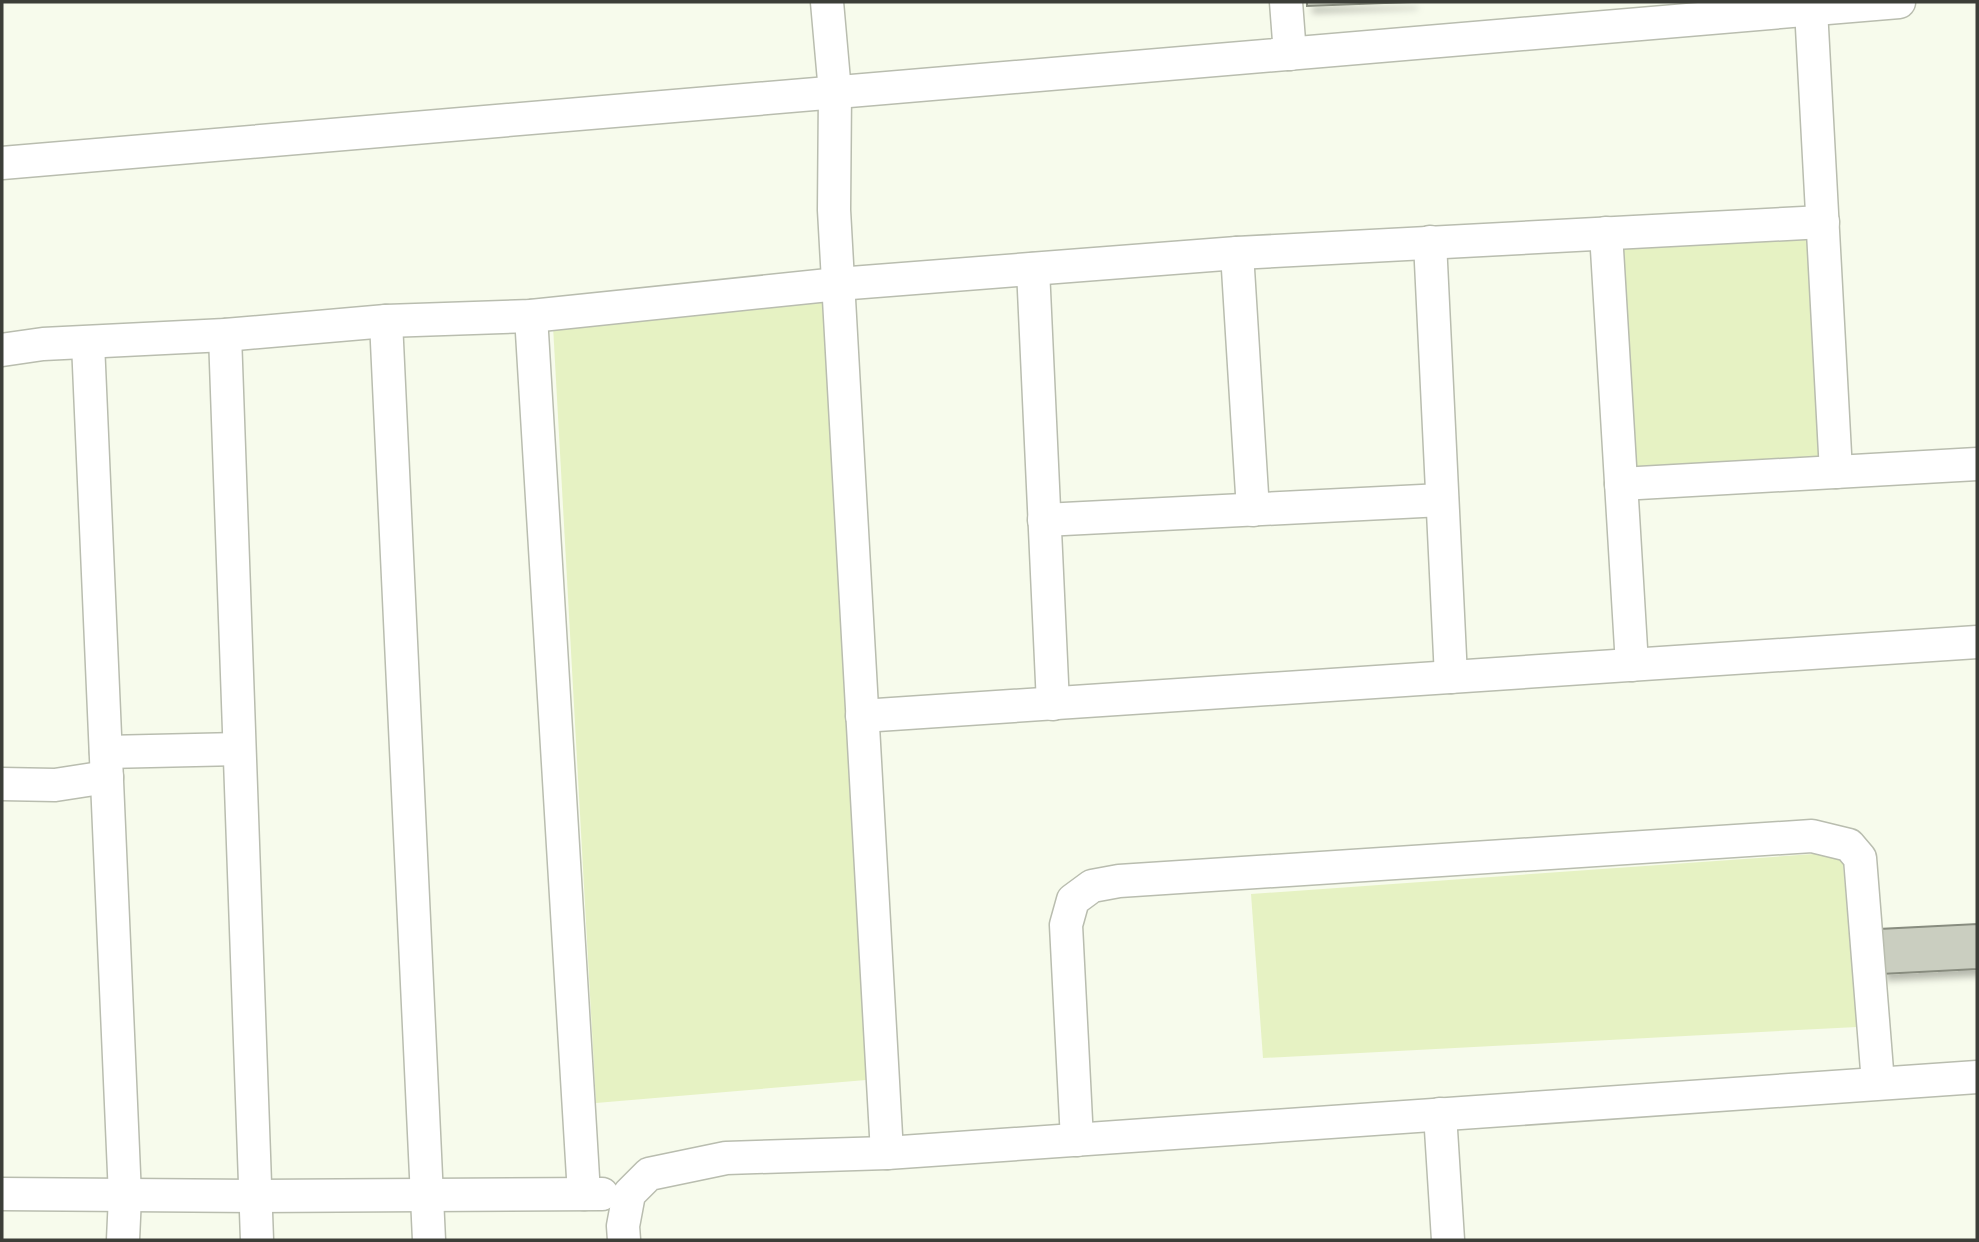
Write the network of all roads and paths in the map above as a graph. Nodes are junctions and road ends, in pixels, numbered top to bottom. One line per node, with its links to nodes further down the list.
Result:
1 (827, 2): 7 (street)
2 (1286, 2): 6 (street)
3 (1899, 2): 4 (street)
4 (1811, 9): 5 (street); 9 (street)
5 (1628, 13): 6 (street)
6 (1290, 54): 7 (street)
7 (835, 92): 8 (street); 14 (street)
8 (2, 163)
9 (1823, 222): 10 (street); 21 (street)
10 (1606, 233): 11 (street); 22 (street)
11 (1430, 242): 12 (street); 23 (street)
12 (1237, 253): 13 (street); 24 (street)
13 (1033, 269): 14 (street); 25 (street)
14 (838, 285): 15 (street); 30 (street)
15 (531, 316): 16 (street); 40 (street)
16 (386, 321): 17 (street); 42 (street)
17 (225, 335): 18 (street); 31 (street)
18 (88, 343): 19 (street); 32 (street)
19 (2, 350)
20 (1977, 464): 21 (street)
21 (1836, 472): 22 (street)
22 (1621, 484): 27 (street)
23 (1442, 500): 24 (street); 28 (street)
24 (1253, 509): 25 (street)
25 (1044, 520): 29 (street)
26 (1977, 642): 27 (street)
27 (1632, 665): 28 (street)
28 (1451, 677): 29 (street)
29 (1053, 704): 30 (street)
30 (862, 716): 38 (street)
31 (239, 749): 32 (street); 44 (street)
32 (106, 765): 33 (street); 43 (street)
33 (2, 784)
34 (1977, 1077): 35 (street)
35 (1878, 1083): 36 (street); 37 (street)
36 (1440, 1114): 37 (street); 49 (street)
37 (1077, 1140): 38 (street)
38 (887, 1153): 41 (street)
39 (2, 1194): 43 (street)
40 (584, 1194): 41 (street); 42 (street)
41 (629, 1194): 48 (street)
42 (427, 1195): 44 (street); 47 (street)
43 (124, 1196): 44 (street); 45 (street)
44 (255, 1196): 46 (street)
45 (123, 1240)
46 (257, 1240)
47 (429, 1240)
48 (624, 1240)
49 (1448, 1240)

